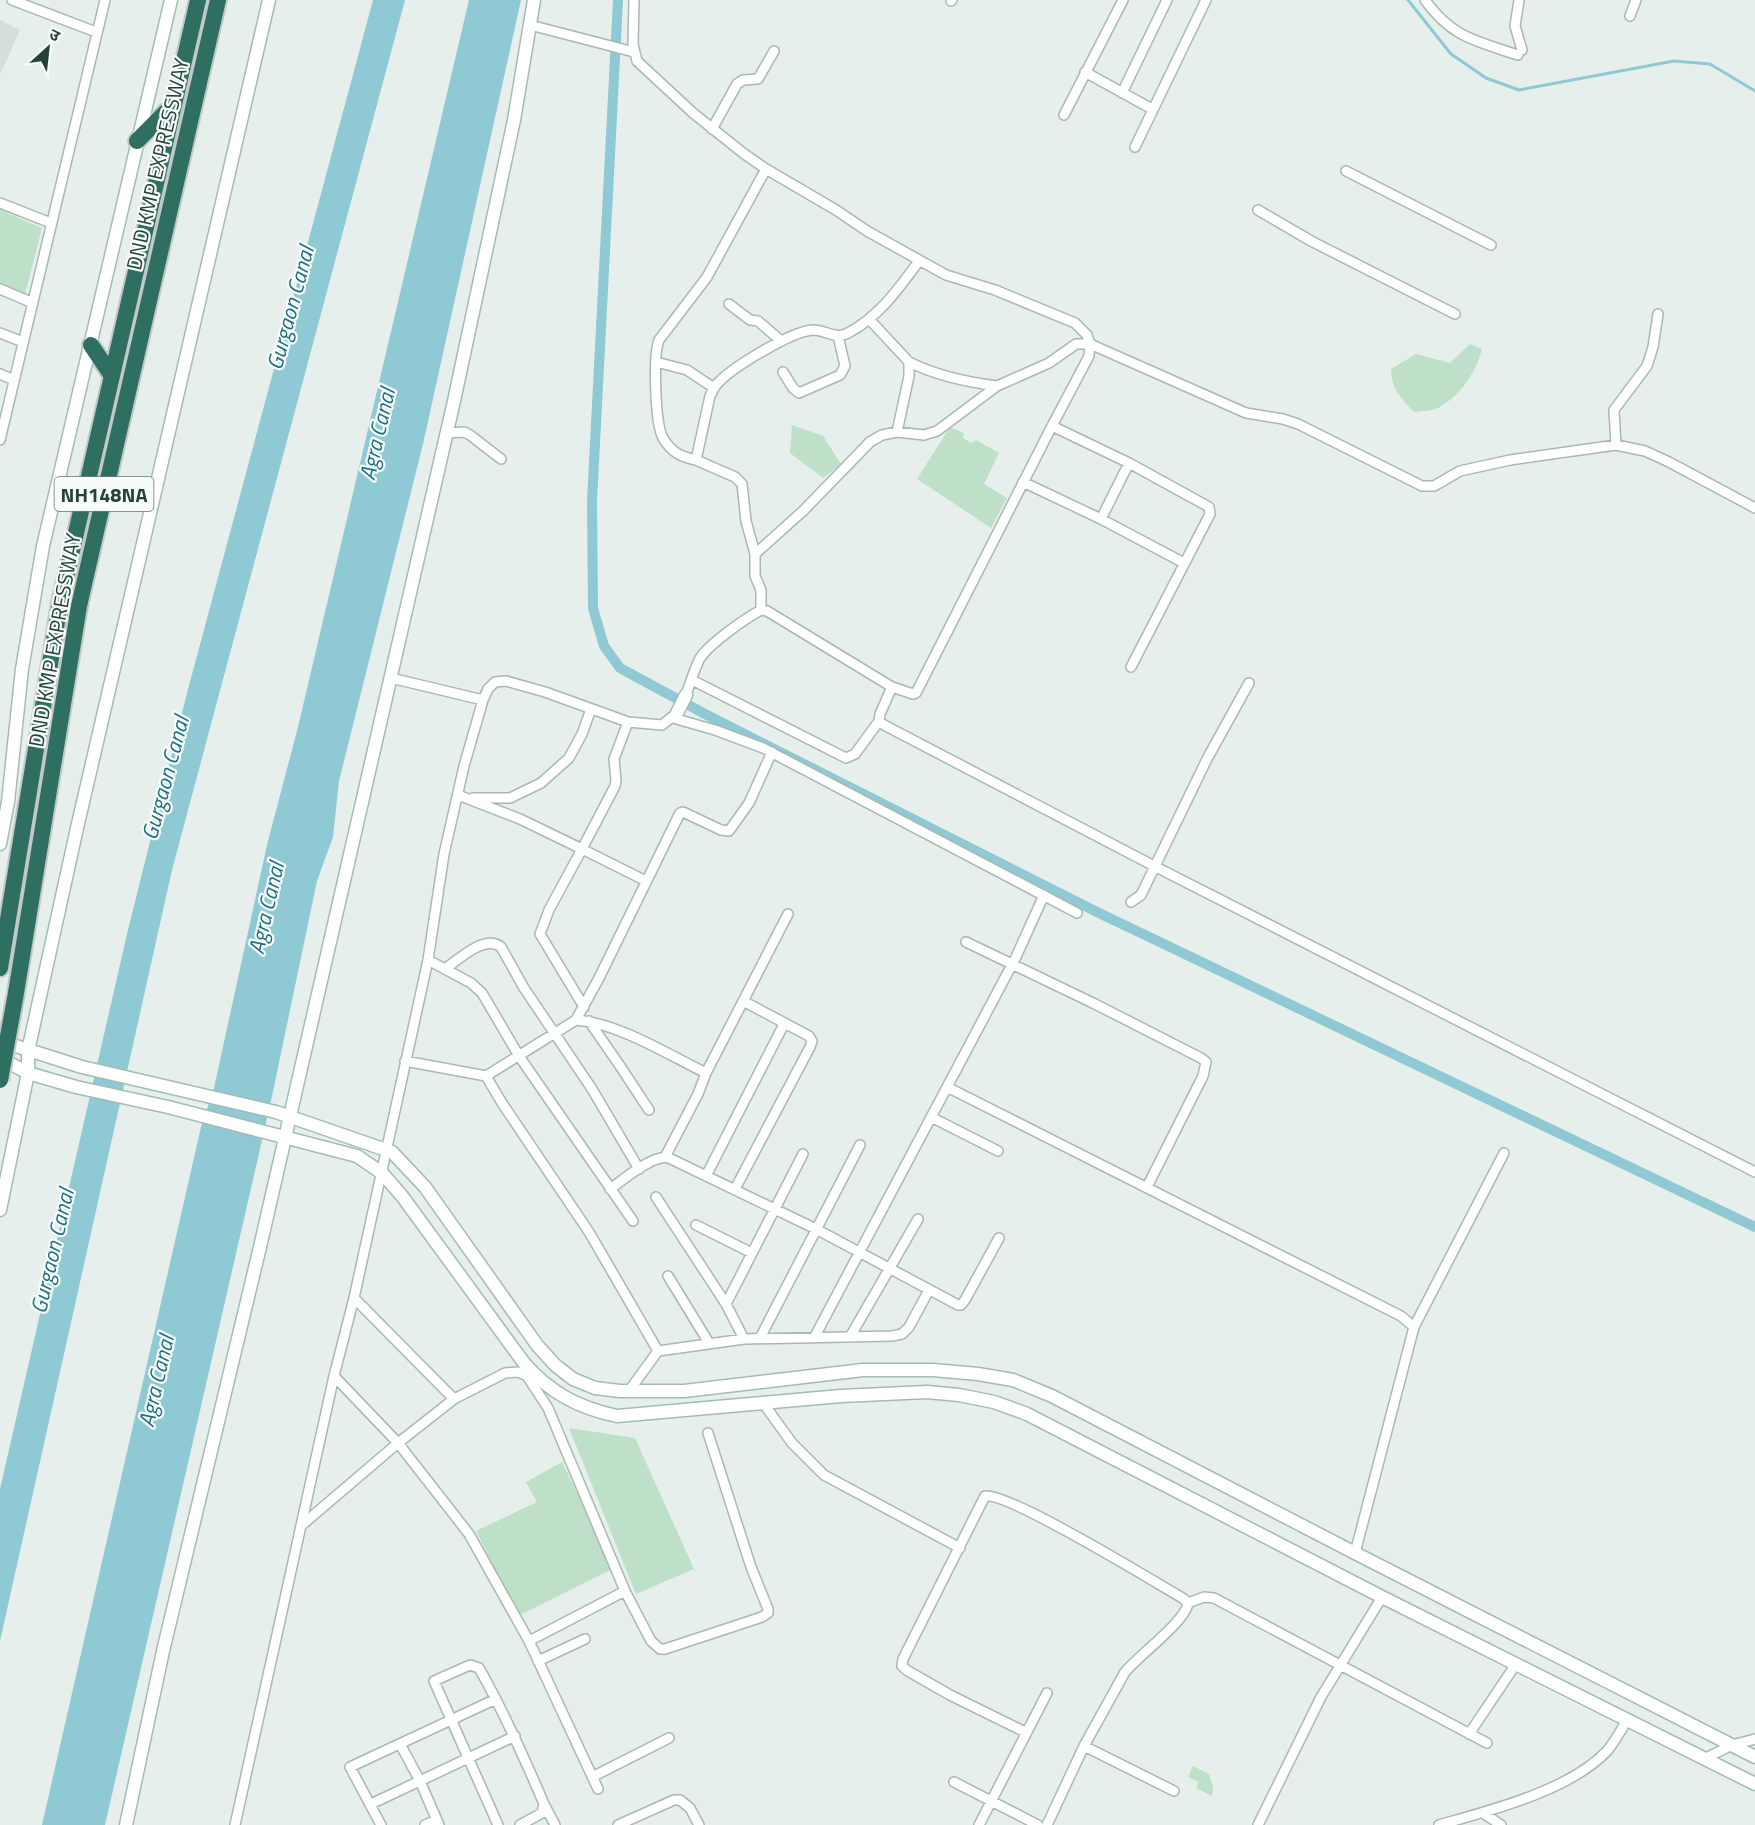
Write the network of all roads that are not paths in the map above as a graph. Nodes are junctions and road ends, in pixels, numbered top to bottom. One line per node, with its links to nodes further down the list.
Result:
1 (12, 0): 17 (street)
2 (105, 0): 17 (street)
3 (171, 0): 26 (street)
4 (198, 0): 22 (highway, DND KMP EXPRESSWAY / NH148NA)
5 (218, 0): 110 (highway, DND KMP EXPRESSWAY / NH148NA, bridge)
6 (270, 0): 103 (street)
7 (534, 0): 16 (street)
8 (634, 0): 19 (street)
9 (1123, 0): 20 (street)
10 (1167, 0): 21 (street)
11 (1206, 0): 23 (street)
12 (1425, 0): 13 (street)
13 (1519, 0)
14 (1636, 0): 15 (street)
15 (1630, 16)
16 (530, 25): 19 (street); 58 (street)
17 (96, 32): 32 (street)
18 (774, 51): 25 (street)
19 (634, 52): 25 (street)
20 (1085, 72): 21 (street); 24 (street)
21 (1122, 93): 23 (street)
22 (174, 104): 26 (highway); 51 (highway, DND KMP EXPRESSWAY / NH148NA)
23 (1152, 109): 27 (street)
24 (1064, 115)
25 (712, 129): 28 (street)
26 (137, 141): 46 (street)
27 (1135, 147)
28 (766, 170): 34 (street); 47 (street)
29 (1346, 171): 33 (street)
30 (0, 203): 32 (street)
31 (1258, 210): 38 (street)
32 (51, 223): 36 (street)
33 (1491, 245)
34 (919, 261): 40 (street); 45 (street)
35 (0, 289): 36 (street)
36 (33, 303): 44 (street)
37 (729, 304): 43 (street)
38 (1455, 314)
39 (1658, 314): 60 (street)
40 (869, 319): 42 (street); 48 (street)
41 (0, 333): 44 (street)
42 (838, 336): 43 (street); 49 (street)
43 (780, 340): 54 (street)
44 (23, 342): 52 (street)
45 (1090, 344): 53 (street); 56 (street); 60 (street)
46 (91, 345): 51 (highway); 83 (street)
47 (656, 362): 54 (street); 62 (street)
48 (909, 362): 53 (street); 57 (street)
49 (783, 372)
50 (0, 374): 52 (street)
51 (112, 376): 94 (highway, DND KMP EXPRESSWAY / NH148NA)
52 (14, 380): 55 (street)
53 (997, 386): 57 (street)
54 (714, 388): 62 (street)
55 (2, 418): 59 (street)
56 (1052, 426): 63 (street); 64 (street)
57 (897, 432): 67 (street)
58 (447, 433): 61 (street); 71 (street)
59 (0, 440)
60 (1616, 445): 65 (street)
61 (501, 459)
62 (696, 460): 67 (street)
63 (1129, 463): 66 (street); 68 (street)
64 (1023, 482): 66 (street); 74 (street)
65 (1755, 508)
66 (1101, 519): 68 (street)
67 (755, 554): 69 (street)
68 (1184, 563): 70 (street)
69 (761, 610): 72 (street); 74 (street)
70 (1131, 668)
71 (391, 678): 76 (street); 113 (street)
72 (692, 680): 75 (street); 79 (street)
73 (1249, 683): 85 (street)
74 (892, 687): 79 (street)
75 (686, 695): 78 (street)
76 (483, 700): 77 (street); 82 (street)
77 (591, 709): 80 (street); 82 (street)
78 (675, 715): 80 (street); 81 (street)
79 (879, 721): 85 (street)
80 (628, 722): 84 (street)
81 (772, 752): 86 (street); 87 (street)
82 (462, 796): 84 (street); 92 (street)
83 (0, 844)
84 (582, 849): 86 (street); 97 (street)
85 (1156, 867): 88 (street); 123 (street)
86 (646, 881): 97 (street)
87 (1044, 895): 89 (street); 93 (street)
88 (1131, 902)
89 (1077, 913)
90 (788, 914): 96 (street)
91 (966, 942): 93 (street)
92 (428, 960): 95 (street); 106 (street)
93 (1012, 964): 111 (street); 126 (street)
94 (0, 968)
95 (445, 969): 101 (street); 104 (street)
96 (743, 1001): 100 (street); 108 (street)
97 (584, 1007): 98 (street)
98 (576, 1020): 99 (street); 101 (street)
99 (589, 1021): 108 (street); 112 (street)
100 (784, 1024): 125 (street); 128 (street)
101 (554, 1033): 104 (street); 122 (street)
102 (0, 1041): 103 (street)
103 (28, 1051): 107 (street); 113 (street)
104 (519, 1056): 109 (street); 127 (street)
105 (0, 1058): 107 (street)
106 (405, 1061): 109 (street); 117 (street)
107 (28, 1073): 115 (street); 131 (street)
108 (706, 1073): 121 (street)
109 (486, 1076): 150 (street)
110 (0, 1080)
111 (947, 1087): 114 (street); 126 (street)
112 (649, 1110)
113 (288, 1116): 115 (street); 117 (street)
114 (931, 1117): 118 (street); 137 (street)
115 (285, 1136): 124 (street); 196 (street)
116 (860, 1144): 135 (street)
117 (386, 1148): 124 (street); 152 (street)
118 (998, 1151)
119 (1504, 1153): 144 (street)
120 (803, 1154): 130 (street)
121 (665, 1157): 122 (street); 125 (street)
122 (639, 1169): 127 (street)
123 (1755, 1172)
124 (382, 1173): 142 (street); 154 (street)
125 (706, 1176): 128 (street)
126 (1147, 1187): 144 (street)
127 (610, 1190): 133 (street)
128 (735, 1190): 130 (street)
129 (656, 1197): 143 (street)
130 (775, 1209): 135 (street); 138 (street)
131 (0, 1210)
132 (918, 1219): 139 (street)
133 (633, 1221)
134 (696, 1225): 138 (street)
135 (816, 1229): 137 (street); 146 (street)
136 (999, 1238): 141 (street)
137 (859, 1252): 139 (street); 147 (street)
138 (752, 1253): 143 (street)
139 (890, 1269): 141 (street); 145 (street)
140 (668, 1276): 149 (street)
141 (929, 1290): 145 (street)
142 (354, 1298): 151 (street); 153 (street)
143 (726, 1304): 148 (street)
144 (1414, 1326): 159 (street)
145 (850, 1337): 147 (street)
146 (760, 1338): 147 (street); 148 (street)
147 (814, 1338)
148 (744, 1339): 149 (street)
149 (709, 1343): 150 (street)
150 (658, 1351): 152 (street)
151 (334, 1376): 156 (street); 157 (street)
152 (629, 1391): 159 (street)
153 (454, 1400): 156 (street); 160 (street)
154 (764, 1403): 158 (street); 161 (street)
155 (708, 1433): 160 (street)
156 (398, 1443): 157 (street); 164 (street)
157 (302, 1525): 197 (street)
158 (960, 1548): 162 (street); 172 (street)
159 (1355, 1553): 179 (street)
160 (625, 1591): 164 (street)
161 (1382, 1597): 166 (street); 167 (street)
162 (1188, 1603): 167 (street); 180 (street)
163 (585, 1639): 165 (street)
164 (529, 1641): 165 (street)
165 (538, 1661): 184 (street)
166 (1516, 1664): 171 (street); 173 (street)
167 (1340, 1666): 173 (street); 208 (street)
168 (1047, 1693): 172 (street)
169 (496, 1699): 170 (street); 170 (street); 174 (street)
170 (451, 1720): 178 (street); 182 (street)
171 (1627, 1720): 183 (street); 193 (street)
172 (1026, 1732): 190 (street)
173 (1469, 1734): 177 (street)
174 (515, 1736): 182 (street); 192 (street)
175 (669, 1738): 184 (street)
176 (1755, 1739): 179 (street)
177 (1487, 1743)
178 (400, 1744): 185 (street); 191 (street)
179 (1732, 1745): 181 (street); 183 (street)
180 (1084, 1746): 189 (street); 207 (street)
181 (1755, 1757)
182 (468, 1758): 185 (street); 200 (street)
183 (1704, 1759): 187 (street)
184 (592, 1777): 188 (street)
185 (420, 1781): 191 (street); 195 (street)
186 (954, 1782): 190 (street)
187 (1755, 1784)
188 (598, 1790)
189 (1174, 1791)
190 (991, 1801): 205 (street); 206 (street)
191 (371, 1804): 198 (street)
192 (544, 1804): 201 (street); 202 (street)
193 (1483, 1812): 209 (street); 210 (street)
194 (638, 1821): 203 (street); 204 (street)
195 (438, 1822): 199 (street)
196 (126, 1825)
197 (235, 1825)
198 (381, 1825)
199 (425, 1825)
200 (498, 1825)
201 (520, 1825)
202 (555, 1825)
203 (618, 1825)
204 (699, 1825)
205 (979, 1825)
206 (1038, 1825)
207 (1047, 1825)
208 (1258, 1825)
209 (1439, 1825)
210 (1501, 1825)

